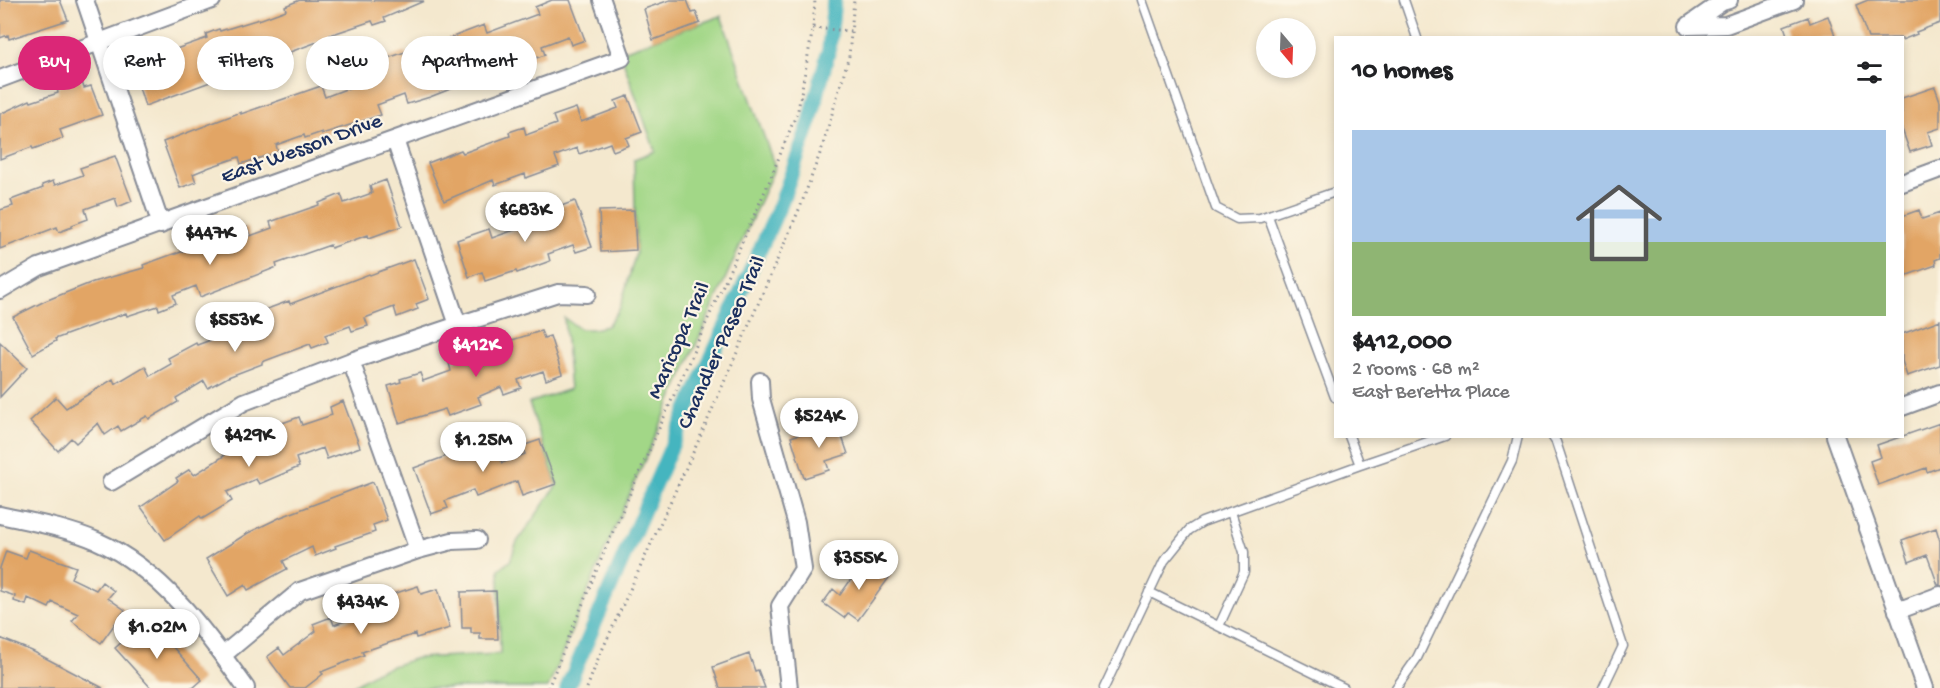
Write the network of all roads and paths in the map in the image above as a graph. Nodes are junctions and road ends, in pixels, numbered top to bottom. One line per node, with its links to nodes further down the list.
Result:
1 (85, 0): 15 (street)
2 (212, 0): 15 (street)
3 (602, 0): 17 (street, East Wesson Drive)
4 (815, 0): 11 (path, Maricopa Trail)
5 (854, 0): 12 (path, Chandler Paseo Trail)
6 (1142, 0): 21 (lane)
7 (1404, 0): 14 (lane)
8 (1729, 0): 13 (street)
9 (1794, 0): 10 (street)
10 (1770, 4): 13 (street)
11 (813, 28): 12 (path); 48 (path, Maricopa Trail)
12 (851, 31): 49 (path, Chandler Paseo Trail)
13 (1690, 32)
14 (1416, 36)
15 (99, 41): 16 (street); 22 (street)
16 (0, 79)
17 (394, 141): 22 (street, East Wesson Drive); 25 (street)
18 (1940, 169): 19 (street)
19 (1904, 182)
20 (1334, 192): 21 (lane)
21 (1268, 216): 29 (lane)
22 (161, 225): 23 (street, East Wesson Drive)
23 (0, 290)
24 (587, 294): 25 (street)
25 (458, 325): 26 (street)
26 (351, 362): 37 (street); 41 (street)
27 (760, 381): 50 (street)
28 (1940, 393): 30 (street)
29 (1334, 395)
30 (1904, 406)
31 (1350, 438): 36 (lane)
32 (1439, 438): 36 (lane)
33 (1518, 438): 53 (lane)
34 (1553, 438): 54 (lane)
35 (1836, 438): 44 (street)
36 (1360, 465): 38 (lane)
37 (111, 482)
38 (1231, 512): 42 (lane); 45 (lane)
39 (0, 515): 46 (street)
40 (477, 540): 41 (street)
41 (418, 550): 46 (street)
42 (1149, 592): 45 (lane); 51 (lane)
43 (1940, 595): 44 (street)
44 (1897, 611): 55 (street)
45 (1219, 626): 52 (lane)
46 (223, 655): 47 (street)
47 (246, 688)
48 (548, 688)
49 (587, 688)
50 (789, 688)
51 (1104, 688)
52 (1344, 688)
53 (1396, 688)
54 (1603, 688)
55 (1925, 688)

